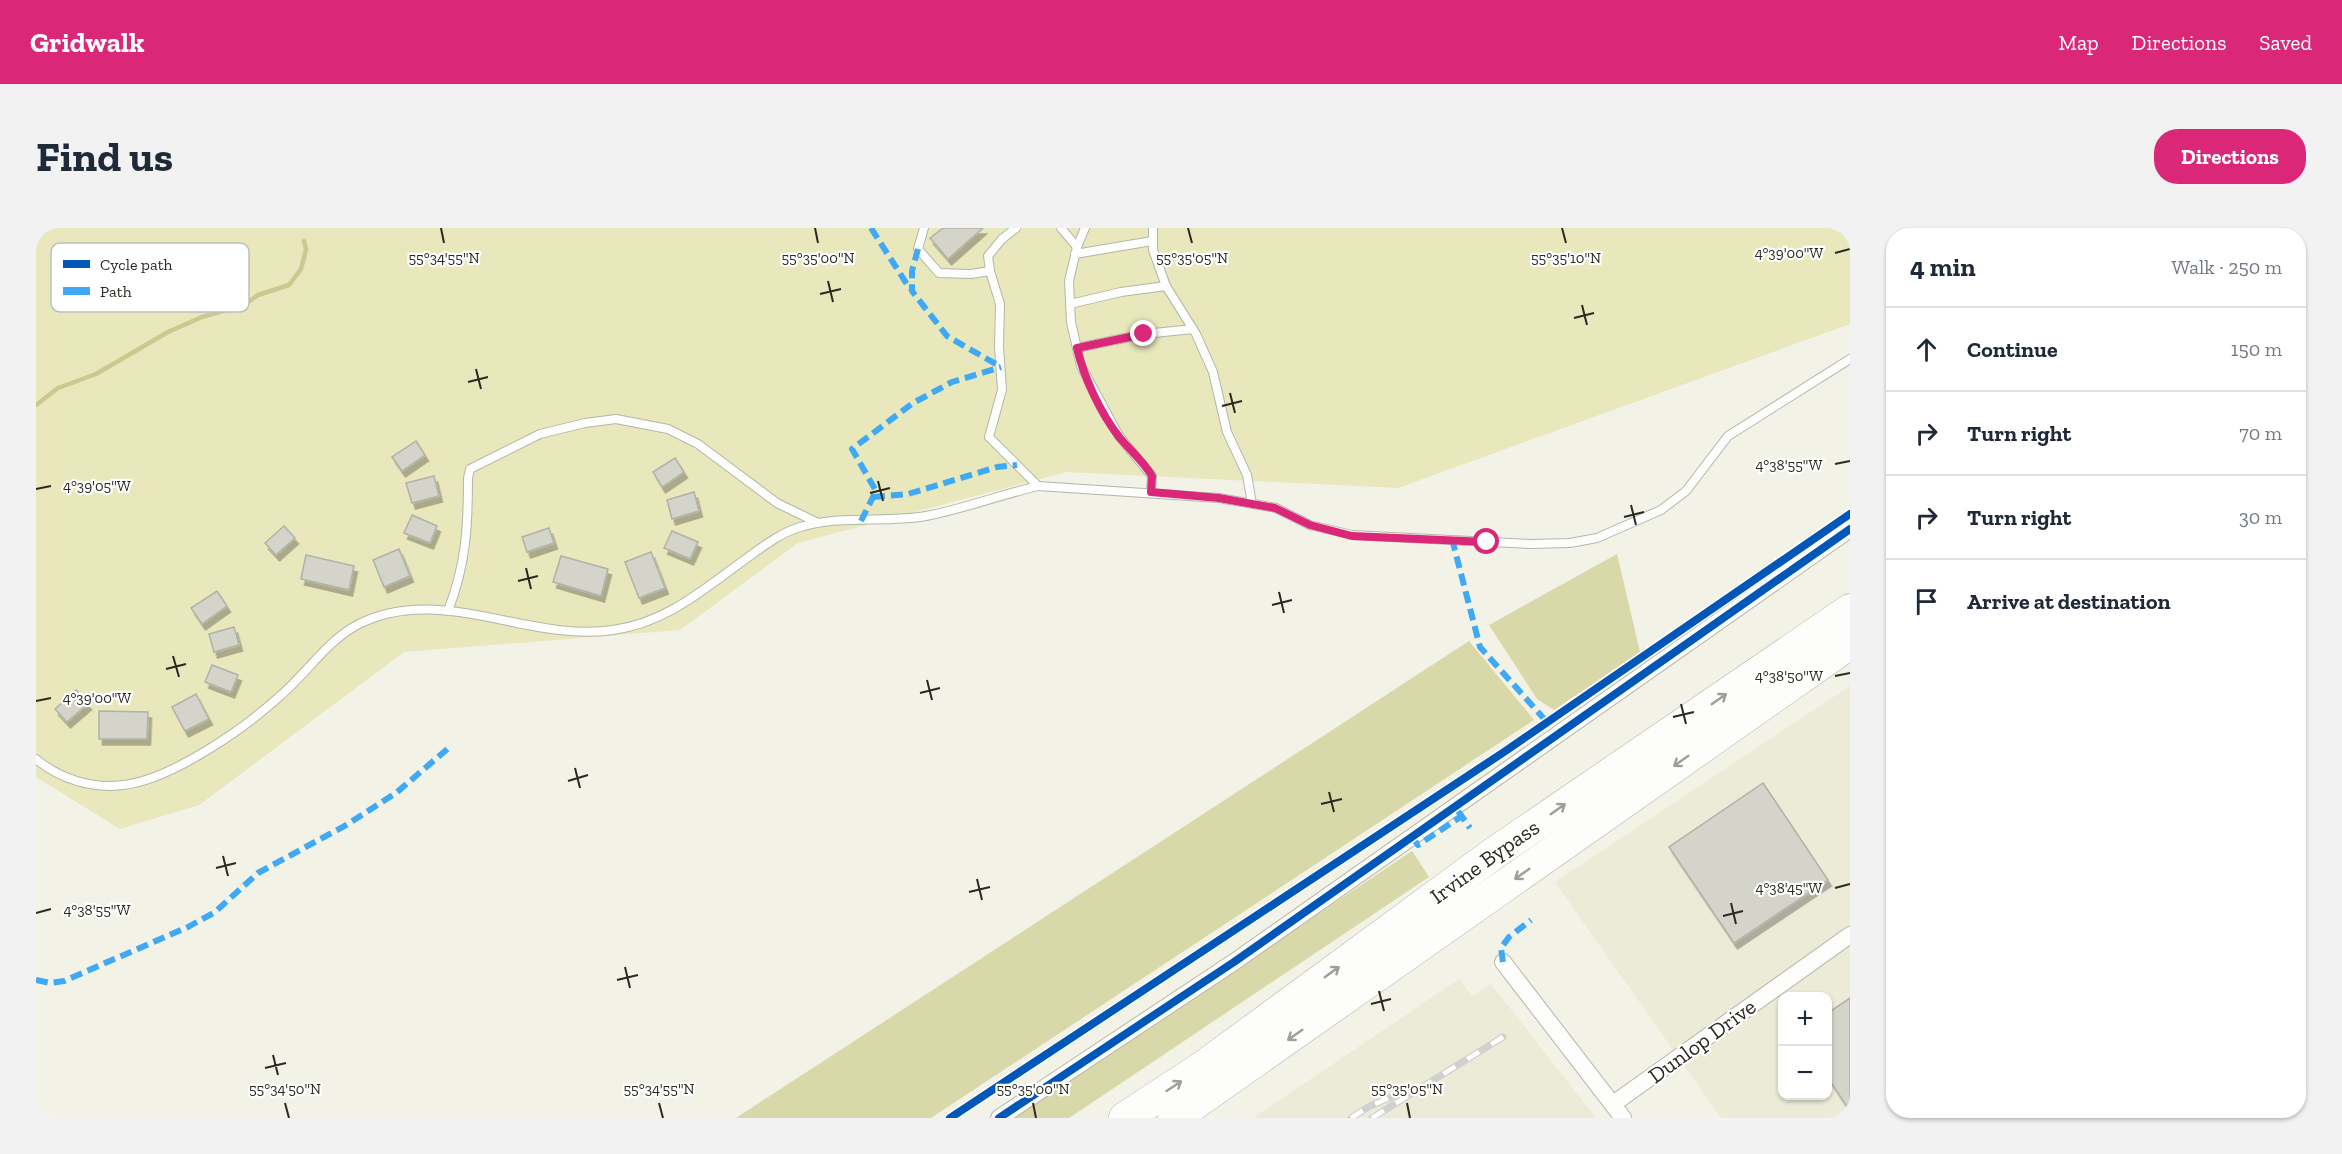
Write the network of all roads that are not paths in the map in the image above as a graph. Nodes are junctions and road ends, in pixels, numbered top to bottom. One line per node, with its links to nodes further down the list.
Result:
1 (924, 228): 8 (lane)
2 (1016, 228): 8 (lane)
3 (1061, 228): 7 (lane)
4 (1085, 228): 7 (lane)
5 (1153, 228): 6 (lane)
6 (1152, 241): 7 (lane); 9 (lane)
7 (1076, 250): 10 (lane)
8 (990, 271): 14 (lane)
9 (1166, 286): 10 (lane); 11 (lane)
10 (1070, 304): 12 (lane)
11 (1192, 329): 12 (lane); 16 (lane)
12 (1077, 348): 15 (lane)
13 (1850, 359): 16 (lane)
14 (1038, 486): 15 (lane); 17 (lane)
15 (1151, 492): 16 (lane)
16 (1252, 504)
17 (819, 524): 20 (lane); 20 (lane)
18 (1850, 529): 26 (street)
19 (1850, 610): 27 (highway, Irvine Bypass, one-way to 19)
20 (448, 611): 22 (lane)
21 (1850, 643): 28 (highway, Irvine Bypass, one-way to 28)
22 (36, 759)
23 (1850, 935): 25 (street, Dunlop Drive)
24 (1503, 962): 25 (street)
25 (1613, 1104): 29 (street)
26 (999, 1118)
27 (1125, 1118)
28 (1174, 1118)
29 (1623, 1118)

